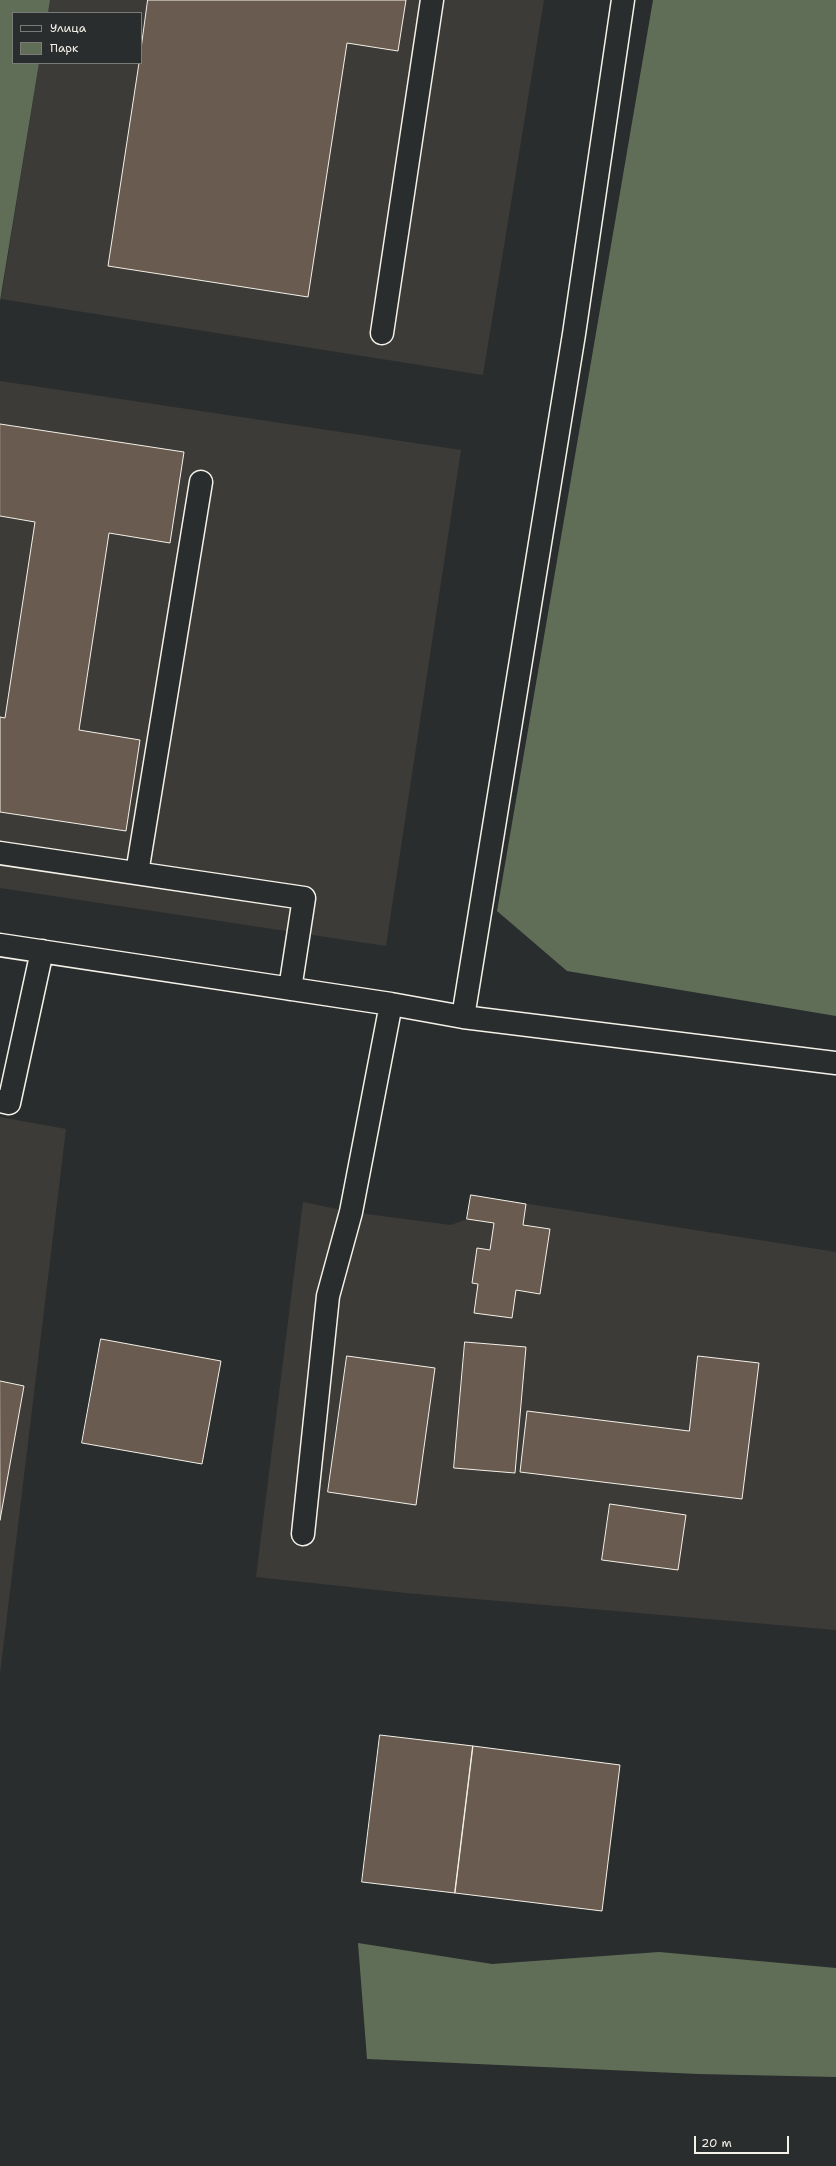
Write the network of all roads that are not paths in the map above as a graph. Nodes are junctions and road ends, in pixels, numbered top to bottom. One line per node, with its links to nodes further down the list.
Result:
1 (432, 0): 3 (street)
2 (623, 0): 11 (street)
3 (382, 333)
4 (201, 482): 6 (street)
5 (0, 853): 6 (street)
6 (137, 873): 9 (street)
7 (0, 945): 8 (street)
8 (42, 952): 9 (street); 13 (street)
9 (290, 989): 10 (street)
10 (391, 1004): 11 (street); 14 (street)
11 (463, 1017): 12 (street)
12 (836, 1063)
13 (0, 1101)
14 (303, 1534)

